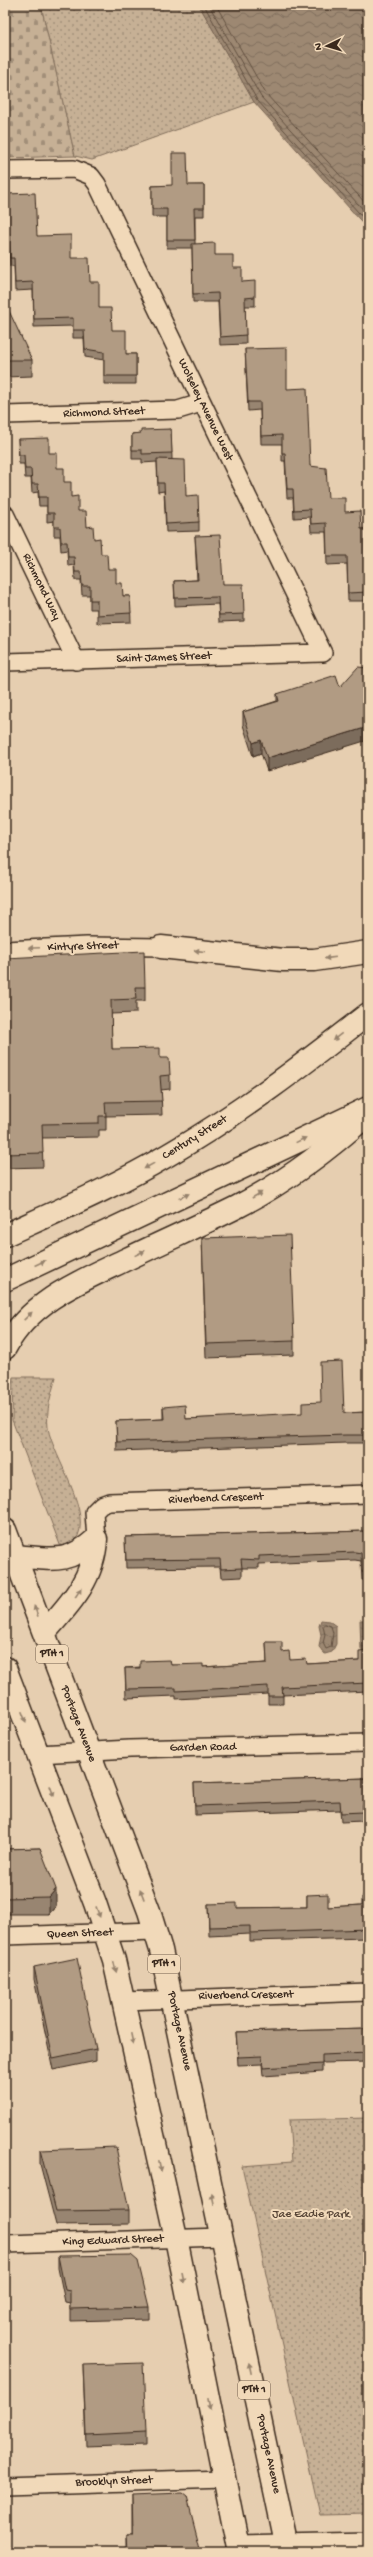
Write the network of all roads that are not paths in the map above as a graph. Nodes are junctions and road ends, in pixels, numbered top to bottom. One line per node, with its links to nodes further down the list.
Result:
1 (5, 170): 2 (street, Wolseley Avenue West)
2 (201, 403): 3 (street, Richmond Street); 5 (street, Wolseley Avenue West)
3 (5, 415)
4 (5, 514): 6 (street, Richmond Way)
5 (323, 653): 6 (street, Saint James Street)
6 (76, 661): 7 (street, Saint James Street)
7 (5, 662)
8 (161, 947): 9 (street, Kintyre Street, one-way to 9); 10 (main road, one-way to 8)
9 (5, 950)
10 (368, 952)
11 (368, 1014): 14 (main road, Century Street, one-way to 14)
12 (368, 1108): 15 (main road, one-way to 12)
13 (368, 1114): 16 (main road, one-way to 13)
14 (5, 1235)
15 (5, 1280)
16 (5, 1348)
17 (368, 1494): 19 (street, Riverbend Crescent)
18 (5, 1530): 20 (main road, Portage Avenue / PTH 1)
19 (96, 1538): 20 (main road); 21 (main road, one-way to 19)
20 (15, 1556): 21 (main road, Portage Avenue / PTH 1, one-way to 20)
21 (44, 1633): 24 (main road, Portage Avenue / PTH 1)
22 (5, 1668): 25 (main road, one-way to 25)
23 (368, 1743): 24 (street, Garden Road)
24 (89, 1752): 25 (street, Garden Road); 26 (main road, Portage Avenue / PTH 1, one-way to 24)
25 (38, 1754): 27 (main road, one-way to 27)
26 (155, 1931): 27 (street, Queen Street); 30 (main road, Portage Avenue / PTH 1)
27 (106, 1933): 28 (street, Queen Street); 31 (main road, one-way to 31)
28 (5, 1936)
29 (368, 1992): 30 (street, Riverbend Crescent)
30 (172, 1997): 31 (street, Riverbend Crescent); 32 (main road, Portage Avenue / PTH 1, one-way to 30)
31 (124, 2001): 33 (main road, one-way to 33)
32 (221, 2237): 33 (street, King Edward Street); 39 (main road, Portage Avenue / PTH 1, one-way to 32)
33 (176, 2238): 34 (street, King Edward Street); 35 (main road, one-way to 35)
34 (5, 2244)
35 (224, 2479): 36 (street, Brooklyn Street); 38 (main road)
36 (5, 2486)
37 (368, 2541): 39 (street)
38 (238, 2548): 39 (street)
39 (287, 2548)

